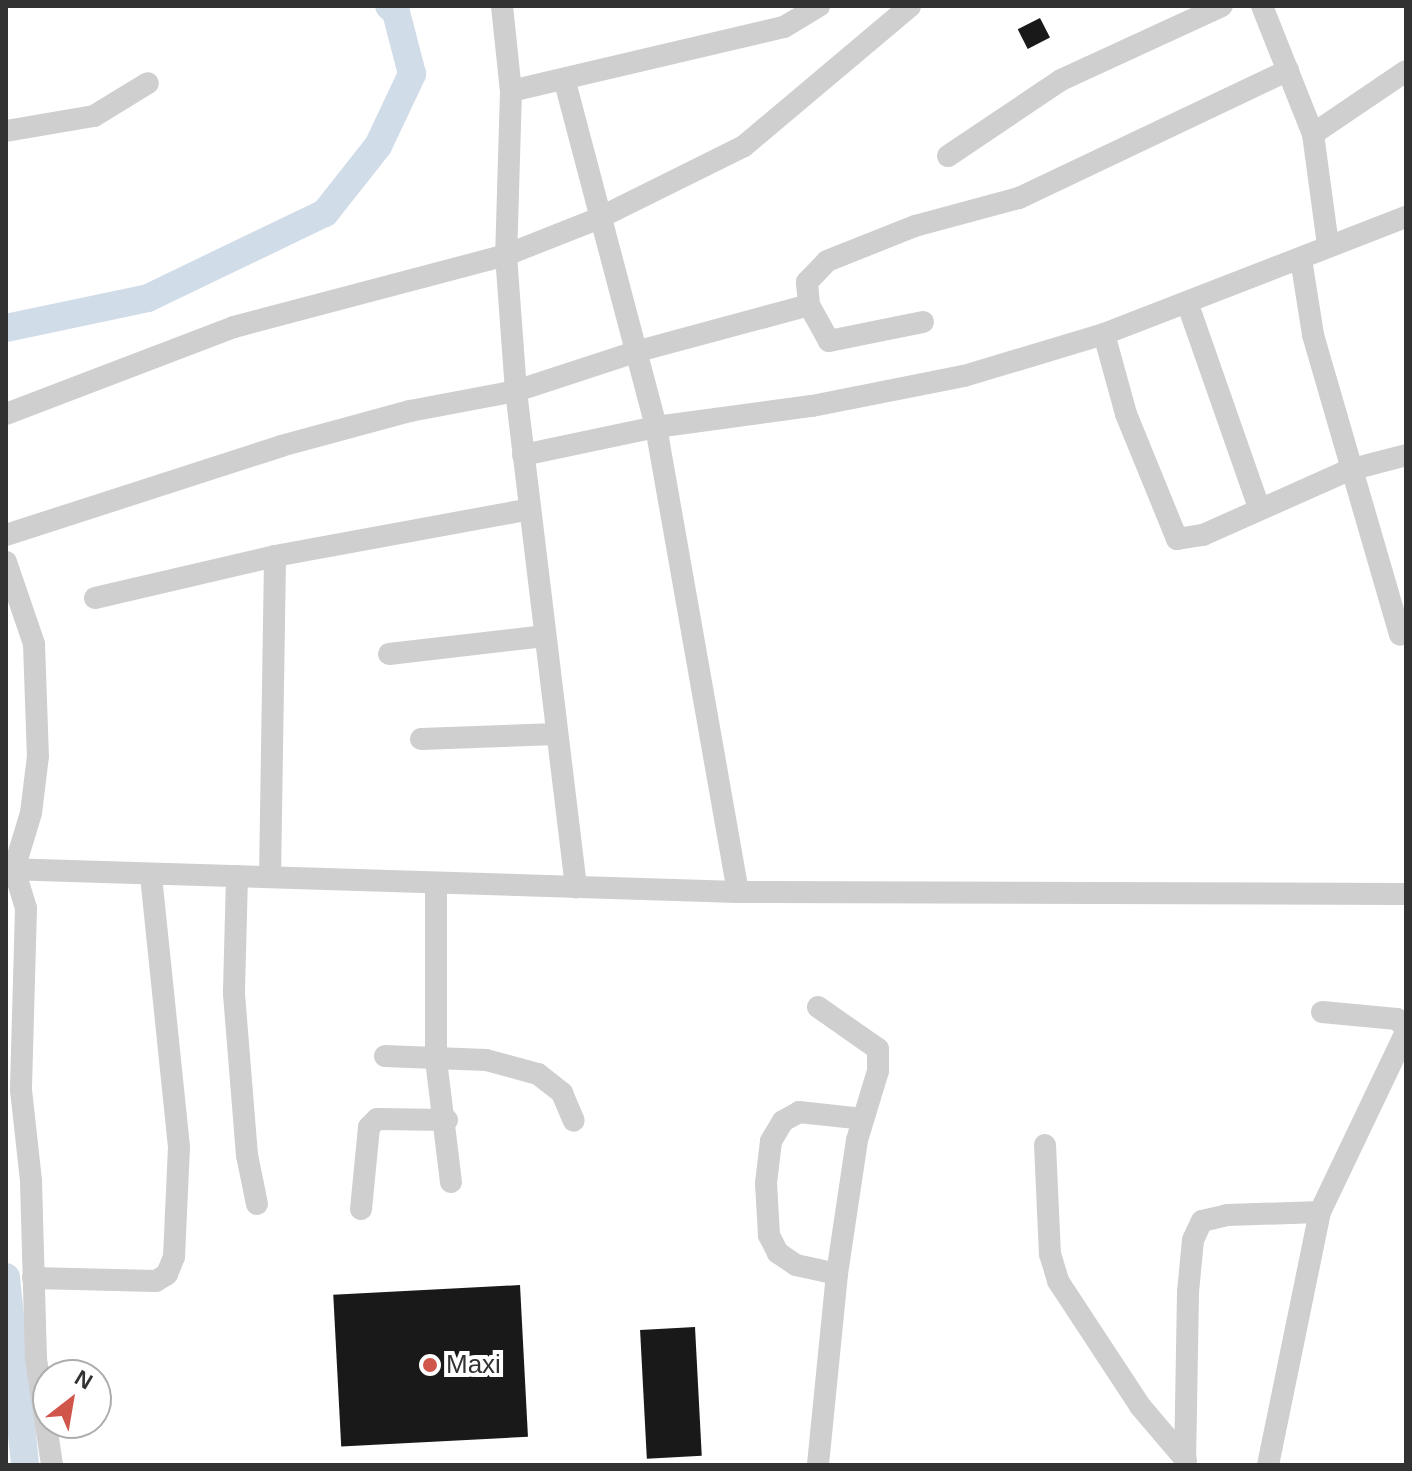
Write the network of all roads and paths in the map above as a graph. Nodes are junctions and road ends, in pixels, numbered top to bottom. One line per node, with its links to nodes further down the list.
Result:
1 (502, 6): 10 (street)
2 (819, 6): 8 (street)
3 (910, 6): 15 (street)
4 (1222, 6): 13 (street)
5 (1262, 6): 6 (street)
6 (1288, 70): 12 (street); 20 (street)
7 (1406, 71): 12 (street)
8 (565, 82): 10 (street); 15 (street)
9 (148, 83): 11 (street)
10 (511, 91): 17 (street)
11 (6, 131)
12 (1313, 134): 16 (street)
13 (948, 156)
14 (1406, 217): 16 (street)
15 (597, 219): 17 (street); 23 (street)
16 (1328, 245): 18 (street)
17 (506, 255): 24 (street); 25 (street)
18 (1301, 259): 19 (street); 29 (street)
19 (1187, 302): 22 (street); 30 (street)
20 (809, 305): 21 (street); 23 (street)
21 (923, 322)
22 (1104, 334): 26 (street); 30 (street)
23 (635, 352): 24 (street); 26 (street)
24 (516, 391): 27 (street); 32 (street)
25 (6, 414)
26 (656, 427): 27 (street); 47 (street)
27 (523, 455): 31 (street)
28 (1406, 455): 29 (street)
29 (1349, 470): 30 (street); 36 (street)
30 (1259, 508)
31 (530, 509): 33 (street); 37 (street)
32 (6, 535)
33 (275, 556): 35 (street); 44 (street)
34 (6, 562): 41 (street)
35 (95, 598)
36 (1400, 635)
37 (545, 636): 38 (street); 39 (street)
38 (389, 654)
39 (557, 734): 40 (street); 46 (street)
40 (421, 739)
41 (10, 869): 42 (street); 63 (street)
42 (151, 874): 43 (street); 63 (street)
43 (237, 876): 44 (street); 59 (street)
44 (270, 877): 45 (street)
45 (436, 883): 46 (street); 53 (street)
46 (576, 887): 47 (street)
47 (738, 892): 48 (street)
48 (1406, 894)
49 (818, 1007): 54 (street)
50 (1322, 1012): 51 (street)
51 (1406, 1031): 61 (street)
52 (385, 1056): 53 (street)
53 (436, 1060): 55 (street); 56 (street)
54 (863, 1119): 62 (street); 62 (street)
55 (447, 1120): 58 (street); 60 (street)
56 (574, 1121)
57 (1045, 1145): 64 (street)
58 (451, 1182)
59 (257, 1204)
60 (361, 1209)
61 (1320, 1212): 64 (street); 67 (street)
62 (837, 1274): 66 (street)
63 (33, 1278): 65 (street)
64 (1186, 1463)
65 (52, 1465)
66 (818, 1465)
67 (1268, 1465)

